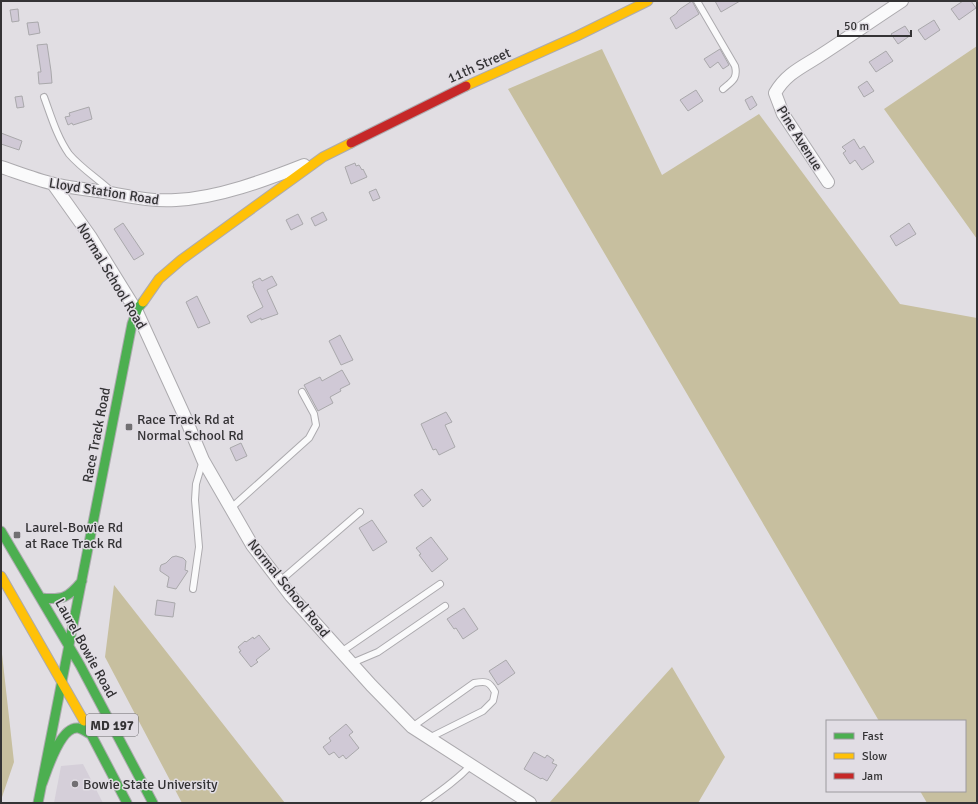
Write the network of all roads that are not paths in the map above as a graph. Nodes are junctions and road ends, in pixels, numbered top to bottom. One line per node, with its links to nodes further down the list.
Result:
1 (648, 1): 6 (main road, 11th Street)
2 (697, 1): 4 (lane)
3 (902, 1): 8 (street, Pine Avenue)
4 (723, 90)
5 (44, 97): 10 (lane)
6 (323, 157): 10 (street, Lloyd Station Road); 11 (main road, Race Track Road)
7 (1, 167): 9 (street, Lloyd Station Road)
8 (828, 182)
9 (56, 184): 10 (street, Lloyd Station Road); 11 (street, Normal School Road)
10 (116, 195)
11 (137, 312): 13 (street, Normal School Road); 18 (main road, Race Track Road)
12 (302, 392): 14 (lane)
13 (203, 460): 14 (street, Normal School Road); 21 (lane)
14 (230, 509): 19 (street, Normal School Road)
15 (360, 512): 19 (lane)
16 (1, 531): 22 (main road, Laurel Bowie Road / MD 197)
17 (1, 576): 27 (main road, MD 197)
18 (82, 581): 22 (main road); 24 (main road, Race Track Road)
19 (280, 581): 25 (street, Normal School Road)
20 (440, 584): 25 (lane)
21 (192, 589)
22 (41, 598): 24 (main road, Laurel Bowie Road / MD 197)
23 (445, 606): 26 (lane)
24 (70, 647): 27 (main road, Race Track Road); 35 (main road, Laurel Bowie Road / MD 197)
25 (341, 652): 26 (street, Normal School Road)
26 (352, 663): 28 (street, Normal School Road)
27 (62, 681): 29 (main road, MD 197); 32 (main road, Race Track Road)
28 (412, 727): 30 (street, Normal School Road); 30 (lane)
29 (92, 735): 32 (main road); 34 (main road, MD 197)
30 (429, 738): 31 (street, Normal School Road)
31 (471, 765): 36 (lane); 37 (street, Normal School Road)
32 (42, 784): 33 (main road, Race Track Road)
33 (38, 803)
34 (127, 803)
35 (153, 803)
36 (424, 803)
37 (530, 803)

